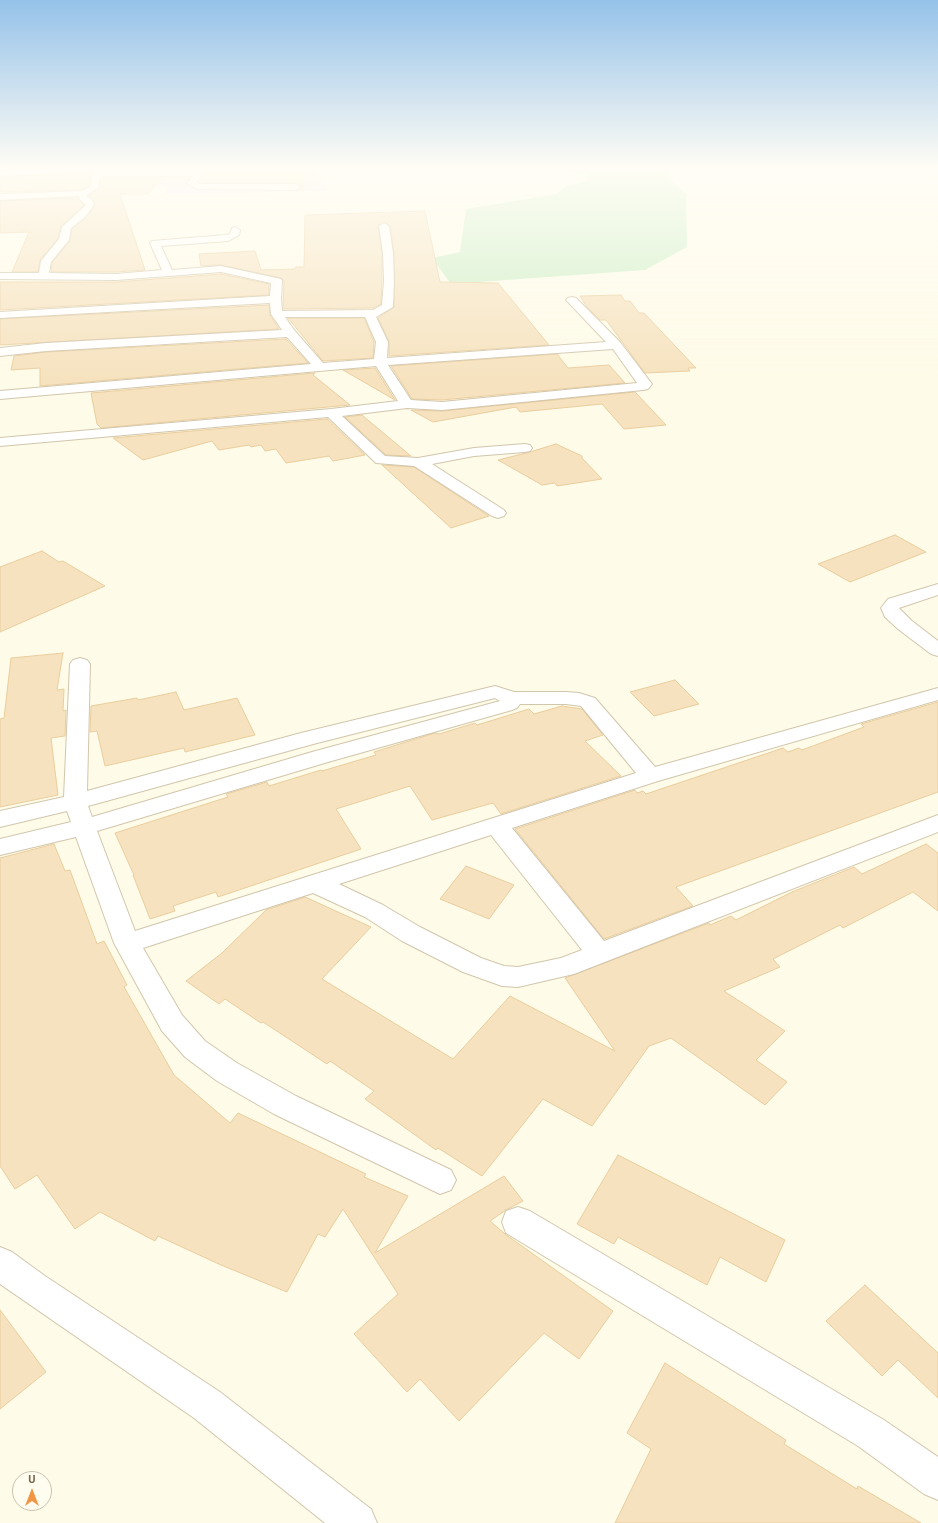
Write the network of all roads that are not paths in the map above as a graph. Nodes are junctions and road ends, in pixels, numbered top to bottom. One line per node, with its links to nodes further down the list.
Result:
1 (64, 239): 6 (street)
2 (212, 239): 4 (street)
3 (386, 239): 9 (street)
4 (168, 272): 6 (street); 7 (street)
5 (0, 276): 6 (street)
6 (45, 277)
7 (275, 299): 10 (street); 11 (street)
8 (572, 300): 13 (street)
9 (373, 313): 10 (street); 15 (street)
10 (277, 314): 12 (street)
11 (0, 315)
12 (290, 333): 14 (street); 16 (street)
13 (616, 346): 15 (street); 18 (street)
14 (0, 352)
15 (380, 362): 16 (street); 18 (street)
16 (320, 367): 17 (street)
17 (0, 395)
18 (407, 404): 19 (street)
19 (332, 413): 20 (street); 22 (street)
20 (0, 442)
21 (525, 448): 22 (street)
22 (418, 462): 23 (street)
23 (498, 513)
24 (938, 590): 25 (street)
25 (938, 650)
26 (80, 664): 32 (street)
27 (938, 694): 31 (street)
28 (510, 698): 29 (street); 30 (street); 31 (street)
29 (309, 738): 30 (street); 32 (street)
30 (320, 757): 32 (street)
31 (650, 776): 35 (street)
32 (79, 814): 33 (street); 36 (street); 38 (street)
33 (0, 819)
34 (938, 823): 39 (street)
35 (497, 826): 37 (street); 39 (street)
36 (0, 847)
37 (316, 884): 38 (street); 39 (street)
38 (127, 943): 40 (street)
39 (599, 954)
40 (440, 1180)
41 (518, 1222): 43 (street)
42 (0, 1263): 44 (street)
43 (938, 1480)
44 (357, 1523)

